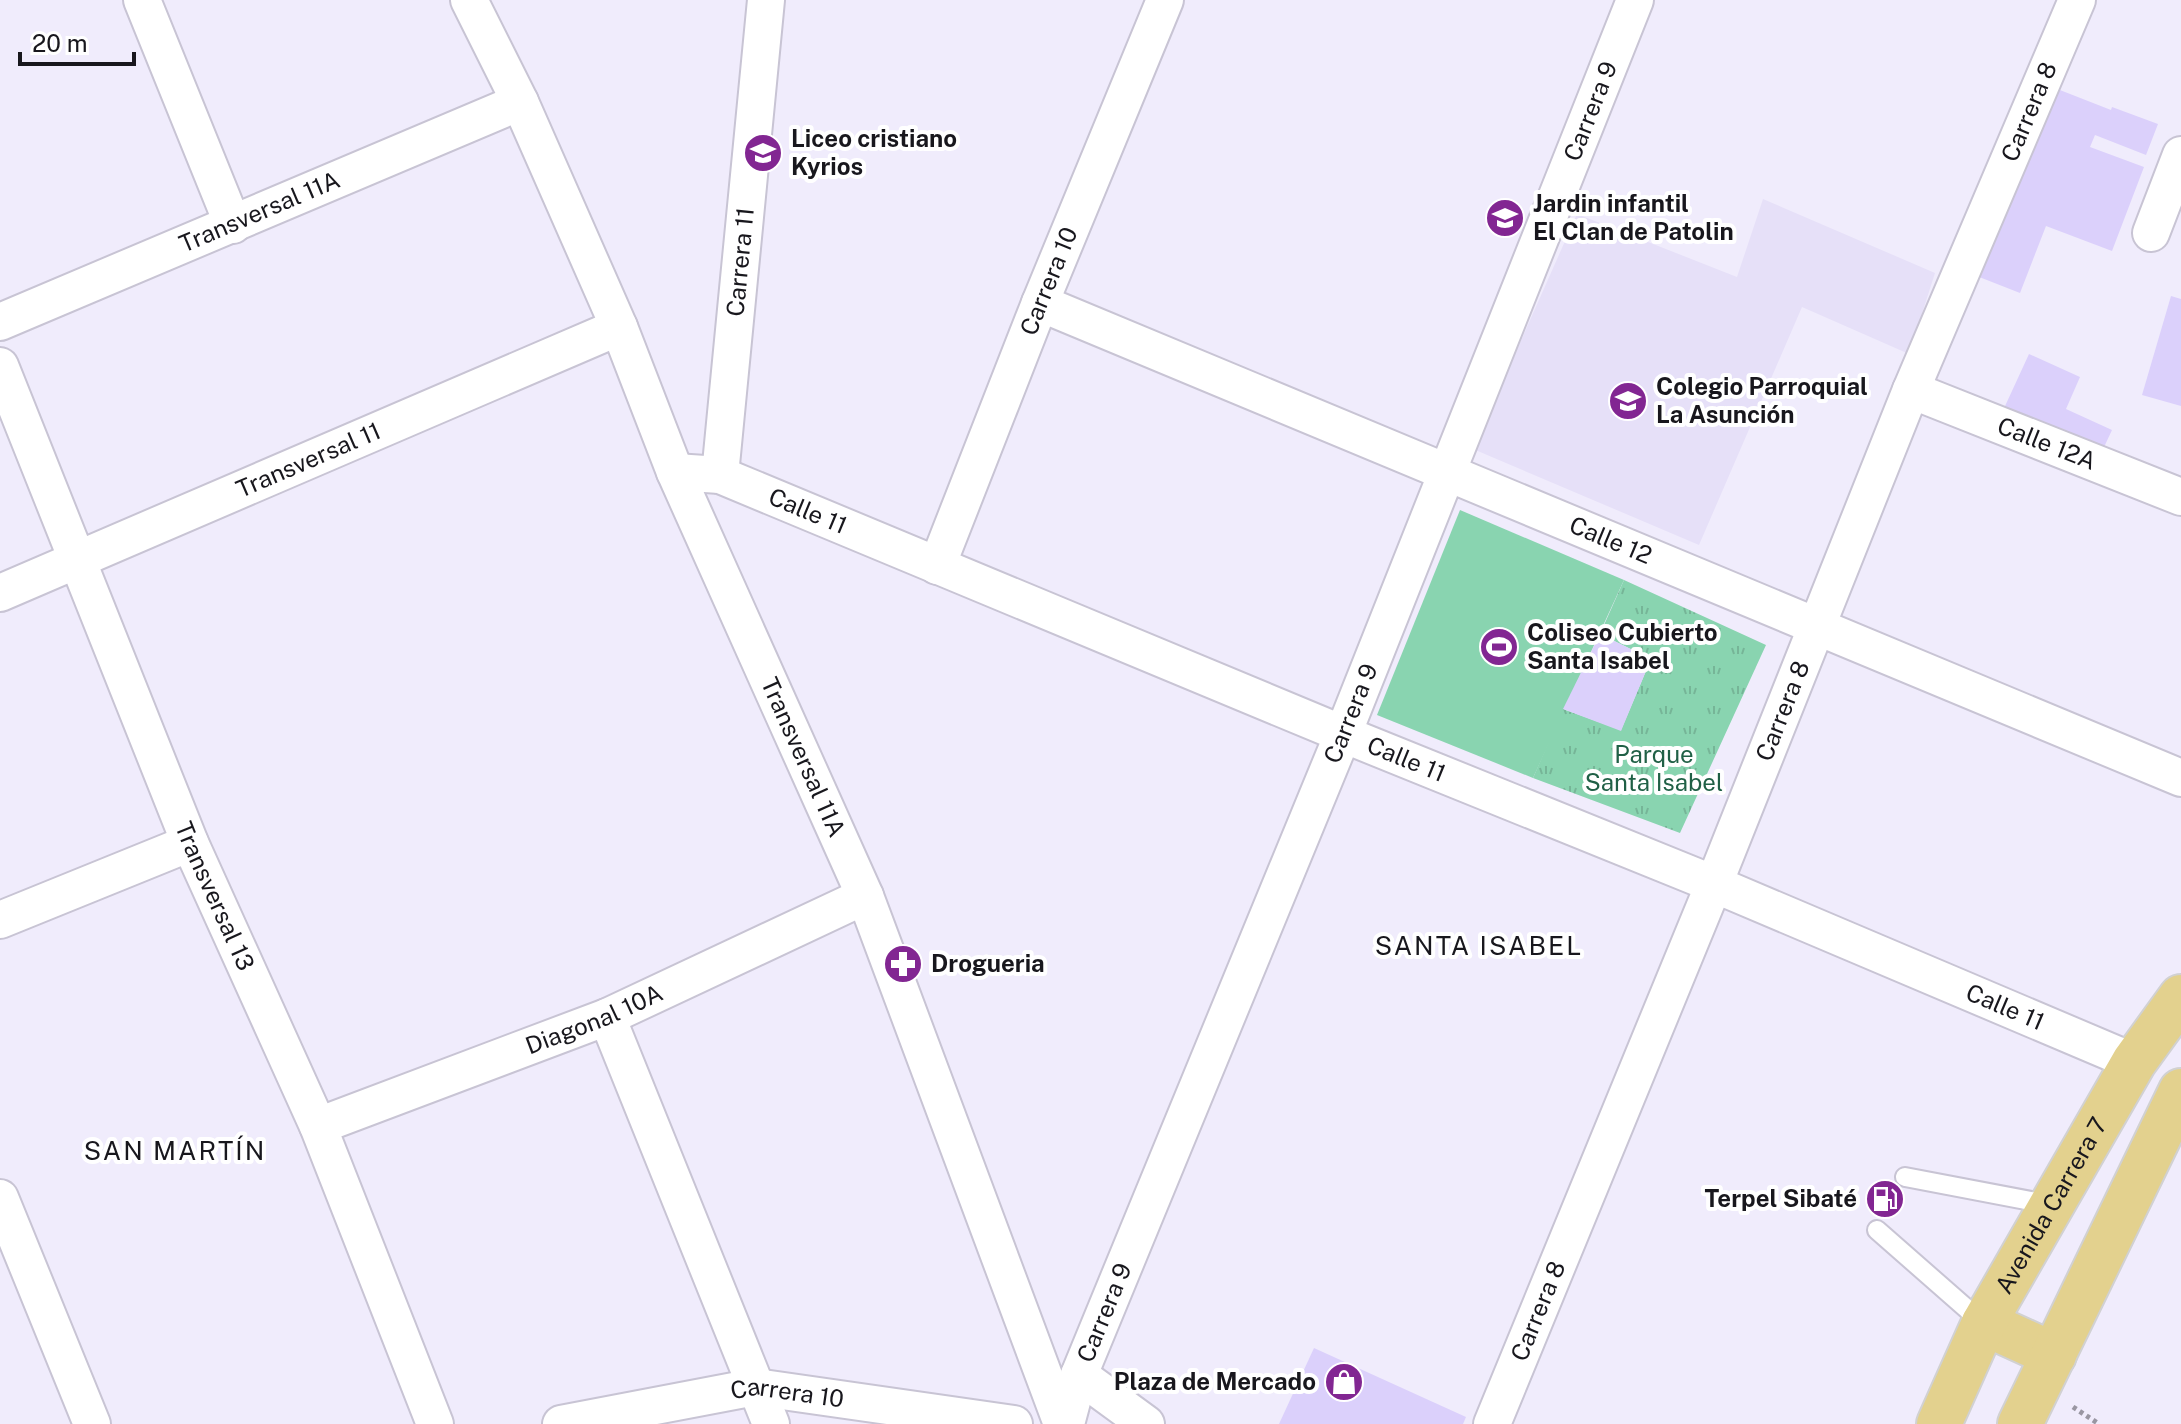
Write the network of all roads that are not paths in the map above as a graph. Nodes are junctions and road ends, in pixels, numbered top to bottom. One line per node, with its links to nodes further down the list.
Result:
1 (142, 0): 9 (street)
2 (469, 0): 7 (street, Transversal 11A)
3 (766, 0): 18 (street, Carrera 11)
4 (1165, 0): 11 (street, Carrera 10)
5 (1635, 0): 17 (street, Carrera 9)
6 (2077, 0): 15 (street, Carrera 8)
7 (520, 102): 9 (street, Transversal 11A); 13 (street, Transversal 11A)
8 (2181, 155): 10 (street)
9 (233, 225): 12 (street, Transversal 11A)
10 (2151, 233)
11 (1040, 303): 17 (street, Calle 12); 21 (street, Carrera 10)
12 (0, 322)
13 (619, 327): 16 (street, Transversal 11A); 20 (street, Transversal 11)
14 (0, 366): 20 (street, Transversal 13)
15 (1911, 390): 19 (street, Calle 12A); 23 (street, Carrera 8)
16 (675, 472): 18 (street, Calle 11); 28 (street, Transversal 11A)
17 (1447, 472): 23 (street, Calle 12); 24 (street, Carrera 9)
18 (720, 475): 21 (street, Calle 11)
19 (2181, 497)
20 (76, 561): 22 (street, Transversal 11); 26 (street, Transversal 13)
21 (937, 566): 24 (street, Calle 11)
22 (0, 593)
23 (1818, 625): 25 (street, Calle 12); 27 (street, Carrera 8)
24 (1343, 734): 27 (street, Calle 11); 41 (street, Carrera 9)
25 (2181, 778)
26 (190, 843): 29 (street); 34 (street, Transversal 13)
27 (1714, 884): 32 (street, Calle 11); 50 (street, Carrera 8)
28 (865, 896): 31 (street, Diagonal 10A); 48 (street, Transversal 11A)
29 (0, 920)
30 (2181, 997): 32 (main road, Avenida Carrera 7)
31 (607, 1017): 34 (street, Diagonal 10A); 42 (street)
32 (2134, 1062): 37 (main road, Avenida Carrera 7)
33 (2181, 1091): 40 (main road)
34 (318, 1126): 44 (street, Transversal 13)
35 (1905, 1177): 37 (lane)
36 (0, 1198): 43 (street)
37 (2052, 1205): 39 (main road, Avenida Carrera 7)
38 (1877, 1230): 39 (lane)
39 (1984, 1323): 40 (main road); 51 (main road, Avenida Carrera 7)
40 (2054, 1355): 52 (main road)
41 (1079, 1375): 48 (street, Carrera 9); 49 (street)
42 (755, 1387): 45 (street, Carrera 10); 46 (street); 47 (street, Carrera 10)
43 (92, 1424)
44 (435, 1424)
45 (561, 1424)
46 (771, 1424)
47 (1014, 1424)
48 (1064, 1424)
49 (1146, 1424)
50 (1492, 1424)
51 (1939, 1424)
52 (2020, 1424)

